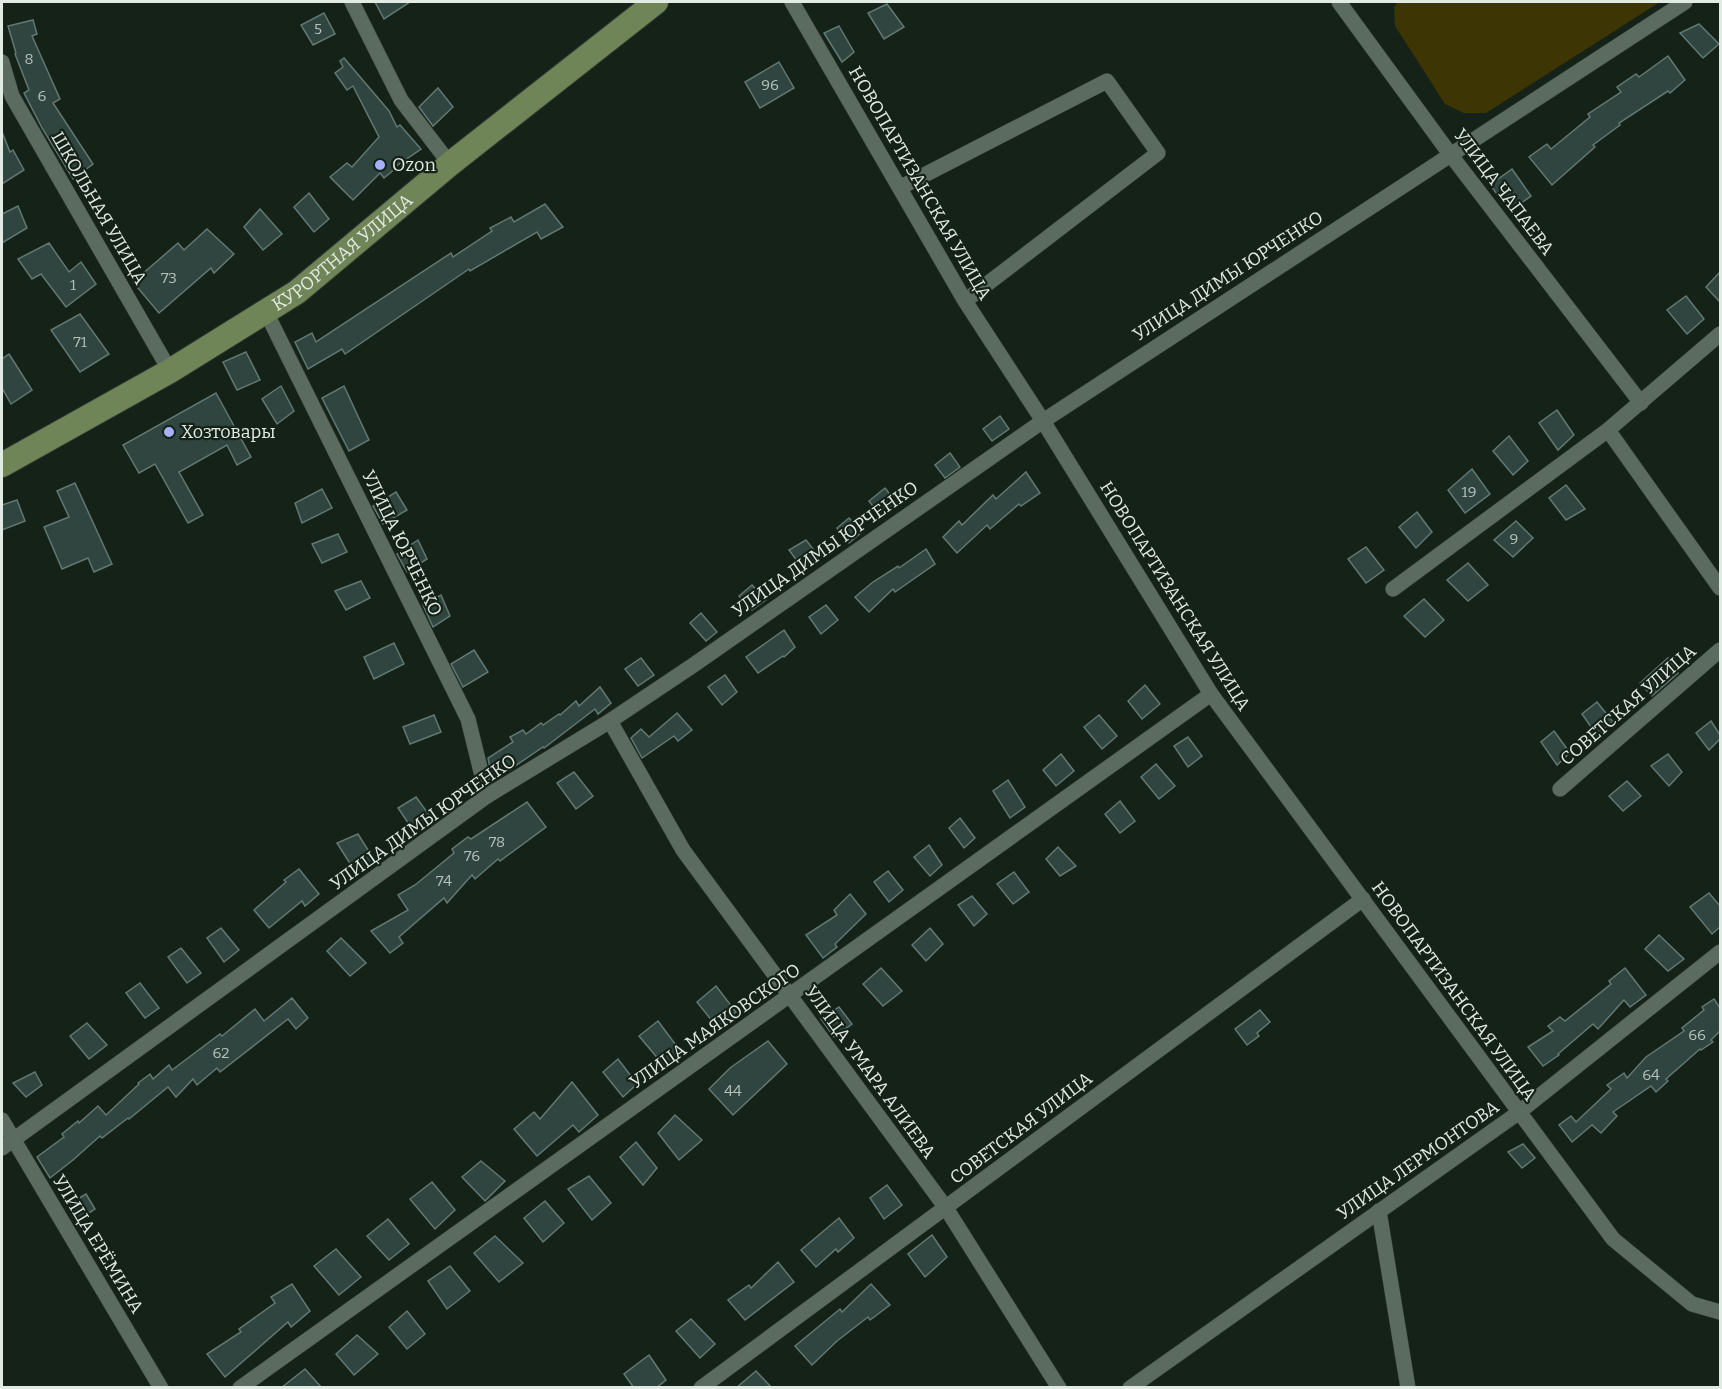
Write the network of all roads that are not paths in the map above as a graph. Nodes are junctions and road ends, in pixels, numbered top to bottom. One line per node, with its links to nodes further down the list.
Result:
1 (352, 2): 8 (street)
2 (656, 2): 8 (main road, КУРОРТНАЯ УЛИЦА)
3 (792, 2): 9 (street, НОВОПАРТИЗАНСКАЯ УЛИЦА)
4 (1339, 2): 7 (street, УЛИЦА ЧАПАЕВА)
5 (1685, 2): 7 (street, УЛИЦА ДИМЫ ЮРЧЕНКО)
6 (2, 62): 13 (street, ШКОЛЬНАЯ УЛИЦА)
7 (1450, 154): 14 (street, УЛИЦА ЧАПАЕВА); 15 (street, УЛИЦА ДИМЫ ЮРЧЕНКО)
8 (450, 164): 11 (main road, КУРОРТНАЯ УЛИЦА)
9 (901, 187): 10 (street, НОВОПАРТИЗАНСКАЯ УЛИЦА); 10 (street)
10 (965, 301): 15 (street, НОВОПАРТИЗАНСКАЯ УЛИЦА)
11 (266, 312): 13 (main road, КУРОРТНАЯ УЛИЦА); 24 (street, УЛИЦА ЮРЧЕНКО)
12 (1720, 334): 14 (street)
13 (170, 371): 17 (main road, КУРОРТНАЯ УЛИЦА)
14 (1641, 403): 16 (street)
15 (1043, 422): 21 (street, НОВОПАРТИЗАНСКАЯ УЛИЦА); 22 (street, УЛИЦА ДИМЫ ЮРЧЕНКО)
16 (1608, 430): 18 (street); 19 (street)
17 (2, 465)
18 (1720, 588)
19 (1393, 589)
20 (1720, 650): 23 (street, СОВЕТСКАЯ УЛИЦА)
21 (1211, 694): 25 (street, НОВОПАРТИЗАНСКАЯ УЛИЦА); 27 (street, УЛИЦА МАЯКОВСКОГО)
22 (610, 721): 24 (street, УЛИЦА ДИМЫ ЮРЧЕНКО); 27 (street, УЛИЦА УМАРА АЛИЕВА)
23 (1560, 789)
24 (487, 796): 30 (street, УЛИЦА ДИМЫ ЮРЧЕНКО)
25 (1363, 899): 28 (street, НОВОПАРТИЗАНСКАЯ УЛИЦА); 31 (street, СОВЕТСКАЯ УЛИЦА)
26 (1720, 952): 28 (street, УЛИЦА ЛЕРМОНТОВА)
27 (790, 996): 31 (street, УЛИЦА УМАРА АЛИЕВА); 35 (street, УЛИЦА МАЯКОВСКОГО)
28 (1518, 1113): 32 (street, УЛИЦА ЛЕРМОНТОВА); 33 (street, НОВОПАРТИЗАНСКАЯ УЛИЦА)
29 (2, 1120): 30 (street, УЛИЦА ЕРЁМИНА)
30 (8, 1144): 34 (street, УЛИЦА ЕРЁМИНА)
31 (946, 1208): 36 (street, СОВЕТСКАЯ УЛИЦА); 37 (street, УЛИЦА УМАРА АЛИЕВА)
32 (1380, 1211): 38 (street, УЛИЦА ЛЕРМОНТОВА); 39 (street)
33 (1720, 1312)
34 (161, 1388)
35 (240, 1388)
36 (701, 1388)
37 (1059, 1388)
38 (1130, 1388)
39 (1408, 1388)

